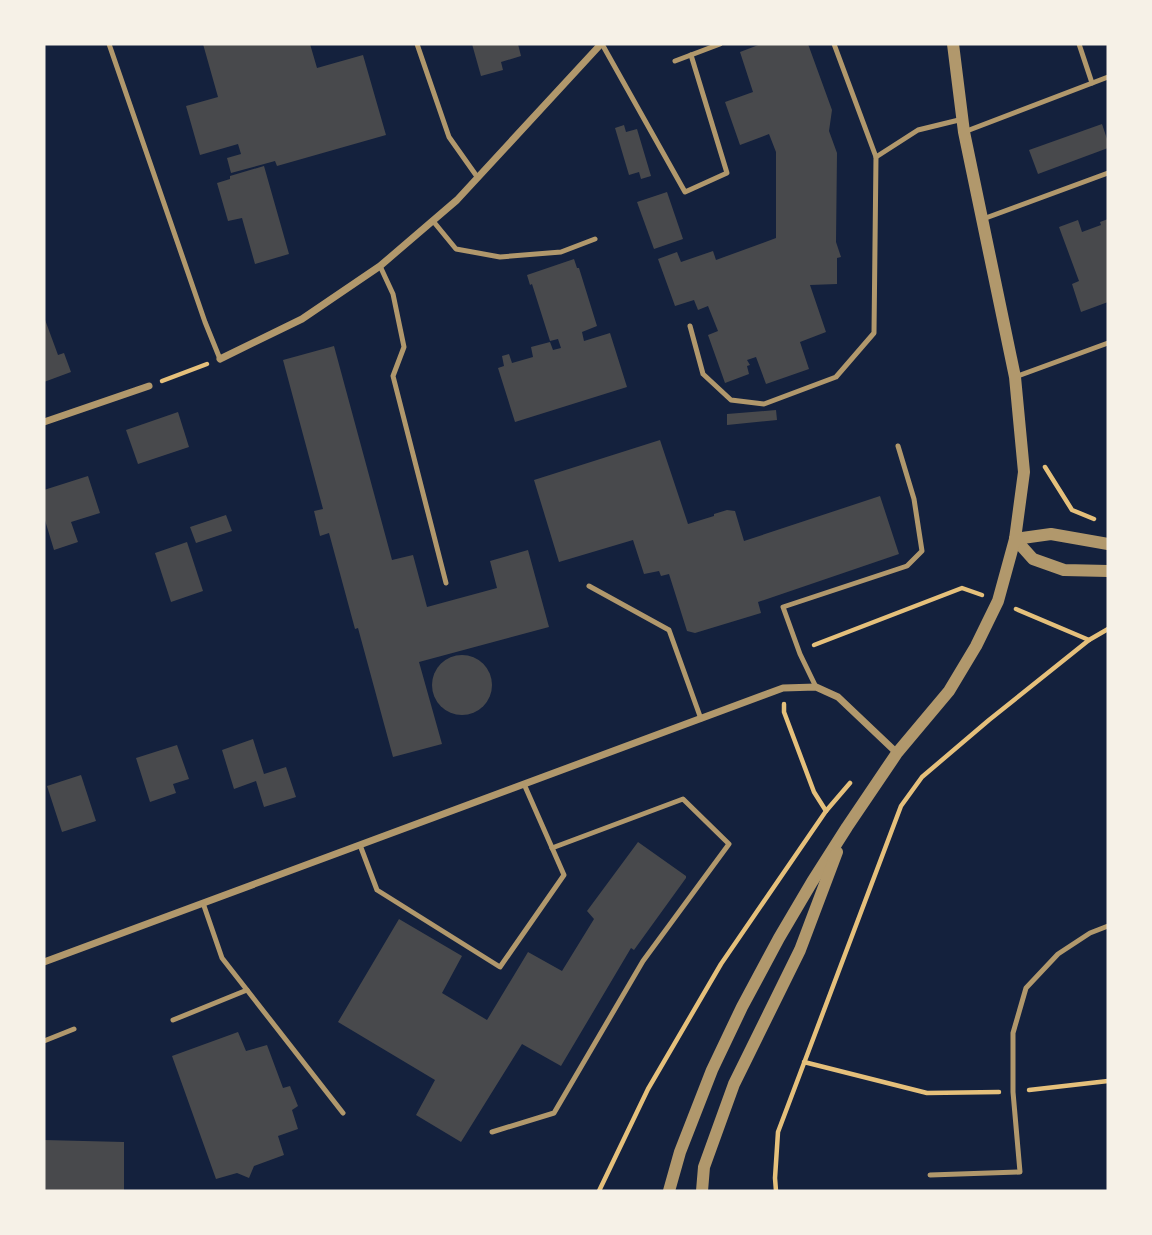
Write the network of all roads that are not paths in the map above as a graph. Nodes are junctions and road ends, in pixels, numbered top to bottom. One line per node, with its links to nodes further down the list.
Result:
1 (109, 44): 22 (lane)
2 (417, 44): 15 (lane)
3 (601, 44): 8 (lane); 15 (street)
4 (720, 44): 8 (lane)
5 (834, 44): 13 (lane)
6 (953, 44): 12 (street)
7 (1079, 44): 11 (lane)
8 (691, 55): 9 (lane)
9 (675, 61)
10 (1108, 77): 11 (lane)
11 (1092, 83): 12 (lane)
12 (963, 125): 13 (lane); 16 (street)
13 (876, 157): 20 (lane)
14 (1108, 173): 16 (lane)
15 (478, 178): 17 (street)
16 (982, 220): 23 (street)
17 (433, 221): 18 (lane); 19 (street)
18 (595, 239)
19 (380, 266): 22 (street); 30 (lane)
20 (690, 326)
21 (1108, 343): 23 (lane)
22 (220, 359)
23 (1015, 377): 27 (street)
24 (149, 386): 25 (street)
25 (44, 422)
26 (898, 446): 32 (lane)
27 (1015, 539): 28 (street); 29 (street); 34 (street)
28 (1108, 544)
29 (1108, 571)
30 (446, 583)
31 (589, 586): 33 (lane)
32 (816, 687): 33 (street); 34 (street)
33 (701, 719): 35 (street)
34 (897, 753): 36 (street)
35 (524, 784): 37 (street); 38 (lane)
36 (847, 827): 49 (street); 50 (street)
37 (360, 845): 38 (lane); 39 (street)
38 (552, 848): 47 (lane)
39 (202, 903): 41 (street); 42 (lane)
40 (1108, 926): 48 (lane)
41 (44, 962)
42 (247, 990): 43 (lane); 46 (lane)
43 (173, 1020)
44 (74, 1029): 45 (lane)
45 (44, 1041)
46 (343, 1113)
47 (492, 1132)
48 (930, 1175)
49 (669, 1191)
50 (702, 1191)

